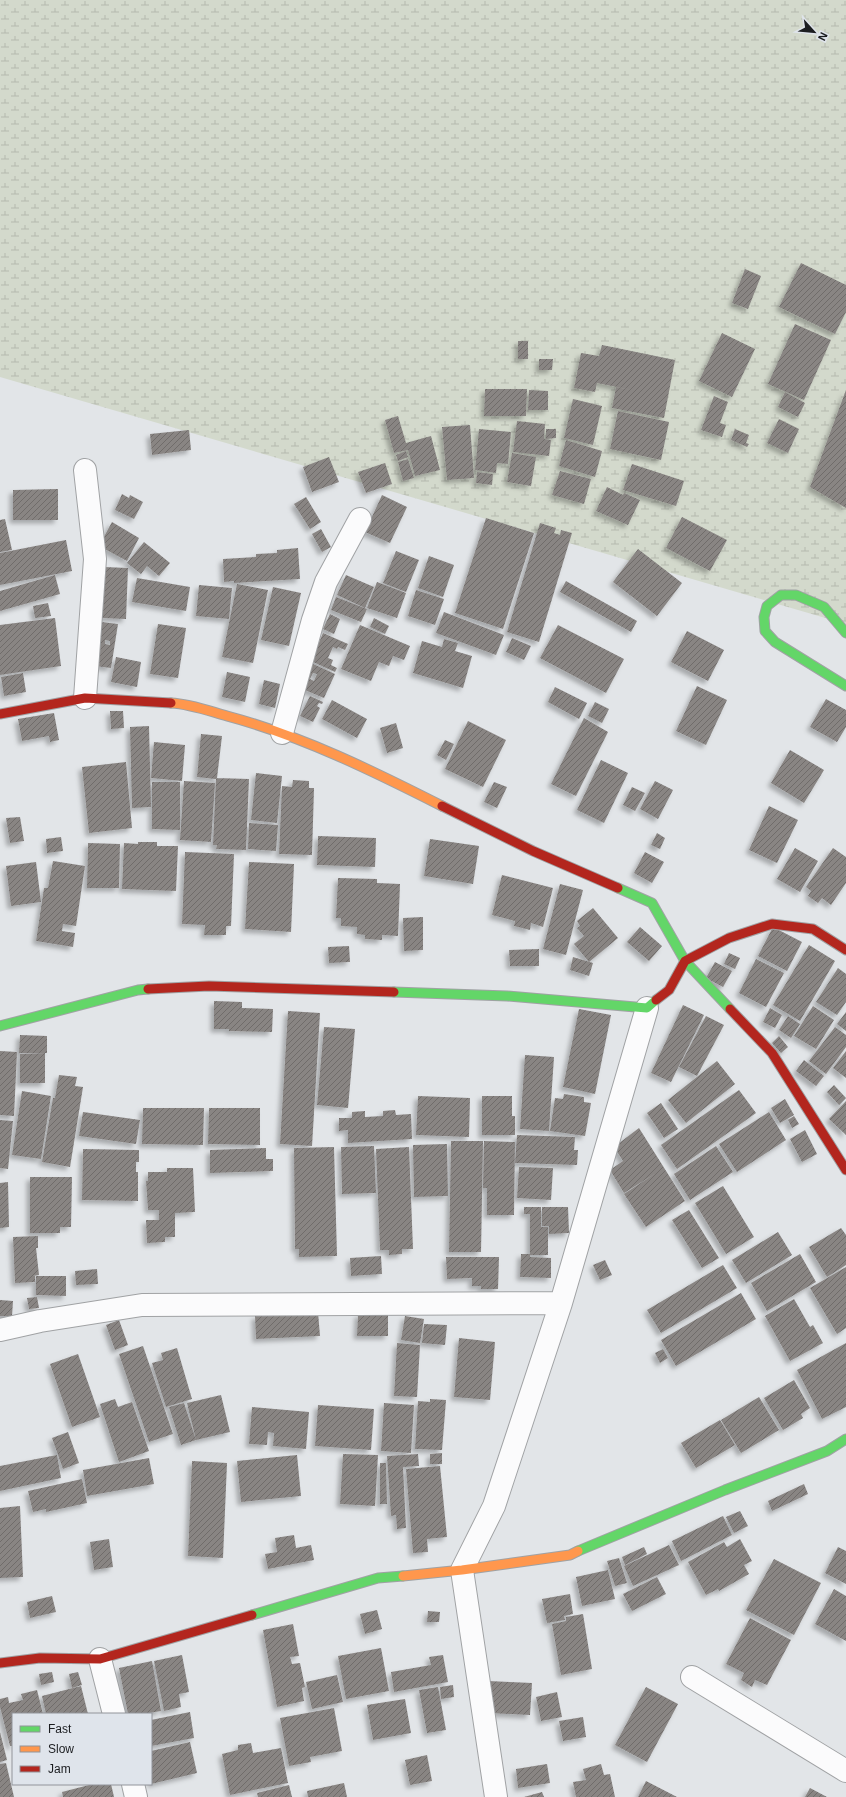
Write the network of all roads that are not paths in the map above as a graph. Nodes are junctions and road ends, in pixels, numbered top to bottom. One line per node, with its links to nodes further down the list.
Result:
1 (85, 470): 5 (street)
2 (360, 519): 7 (street)
3 (846, 633): 4 (street)
4 (846, 686)
5 (86, 698): 6 (street); 7 (street)
6 (0, 714)
7 (282, 733): 9 (street)
8 (846, 950): 9 (street)
9 (685, 961): 10 (street); 12 (street)
10 (647, 1008): 11 (street); 13 (street)
11 (0, 1026)
12 (846, 1170)
13 (561, 1303): 14 (street); 16 (street)
14 (0, 1330)
15 (846, 1439): 16 (street)
16 (462, 1570): 17 (street); 24 (street)
17 (100, 1659): 18 (street); 20 (street)
18 (0, 1663)
19 (692, 1677): 21 (street)
20 (114, 1713)
21 (846, 1771)
22 (133, 1785): 23 (street)
23 (136, 1797)
24 (496, 1797)

